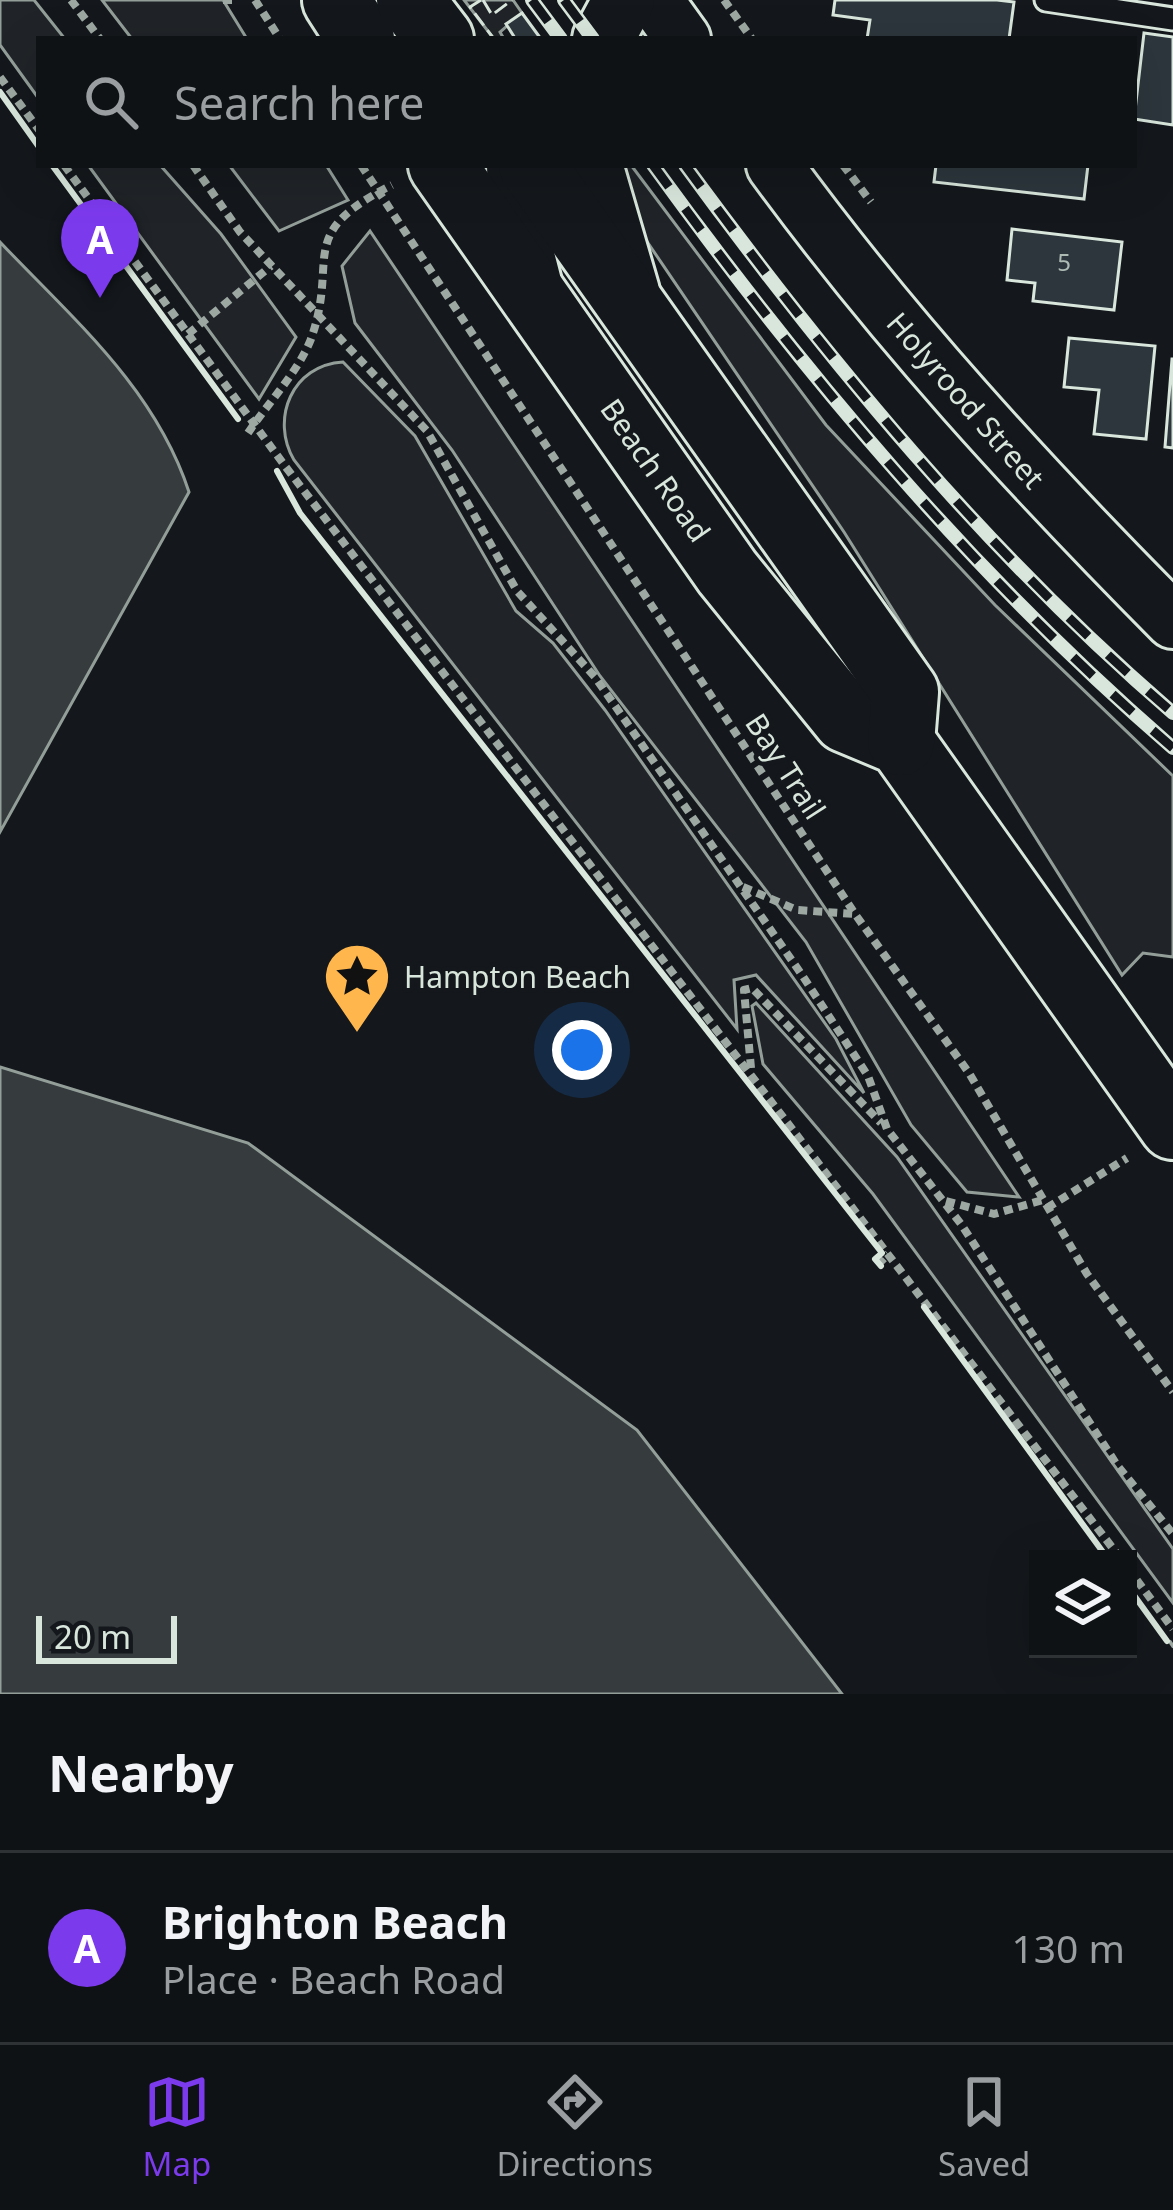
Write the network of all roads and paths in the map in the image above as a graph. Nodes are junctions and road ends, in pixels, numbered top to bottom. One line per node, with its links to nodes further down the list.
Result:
1 (71, 0): 13 (path)
2 (223, 0): 3 (path)
3 (234, 0)
4 (255, 0): 14 (path)
5 (336, 0): 15 (main road)
6 (410, 0): 16 (main road)
7 (581, 0): 17 (main road)
8 (624, 0): 18 (main road)
9 (655, 0): 19 (street)
10 (724, 0): 20 (path)
11 (1046, 0): 12 (lane)
12 (1173, 19)
13 (98, 36)
14 (278, 36)
15 (359, 36)
16 (438, 36)
17 (564, 36)
18 (605, 36)
19 (681, 36)
20 (750, 36)
21 (0, 77): 22 (path)
22 (36, 126)
23 (66, 168): 36 (path)
24 (195, 168): 32 (path)
25 (363, 168): 31 (path, Bay Trail)
26 (444, 168): 33 (main road, Beach Road)
27 (517, 168): 33 (main road)
28 (534, 168): 34 (main road)
29 (593, 168): 34 (main road)
30 (776, 168): 38 (street, Holyrood Street)
31 (378, 192): 35 (path); 41 (path, Bay Trail)
32 (271, 266): 35 (path); 36 (path)
33 (534, 296): 39 (main road, Beach Road)
34 (632, 304): 39 (main road)
35 (317, 314): 37 (path); 40 (path)
36 (188, 334): 37 (path)
37 (251, 429): 42 (path)
38 (1173, 621)
39 (901, 742): 44 (main road)
40 (736, 884): 41 (path); 43 (path)
41 (849, 914): 46 (path, Bay Trail)
42 (751, 1070): 43 (path); 49 (path)
43 (887, 1129): 45 (path)
44 (1155, 1139): 46 (path)
45 (944, 1200): 46 (path); 48 (path)
46 (1045, 1204): 47 (path, Bay Trail)
47 (1173, 1392)
48 (1173, 1534)
49 (1114, 1550)
50 (1137, 1580): 51 (path)
51 (1173, 1629)

